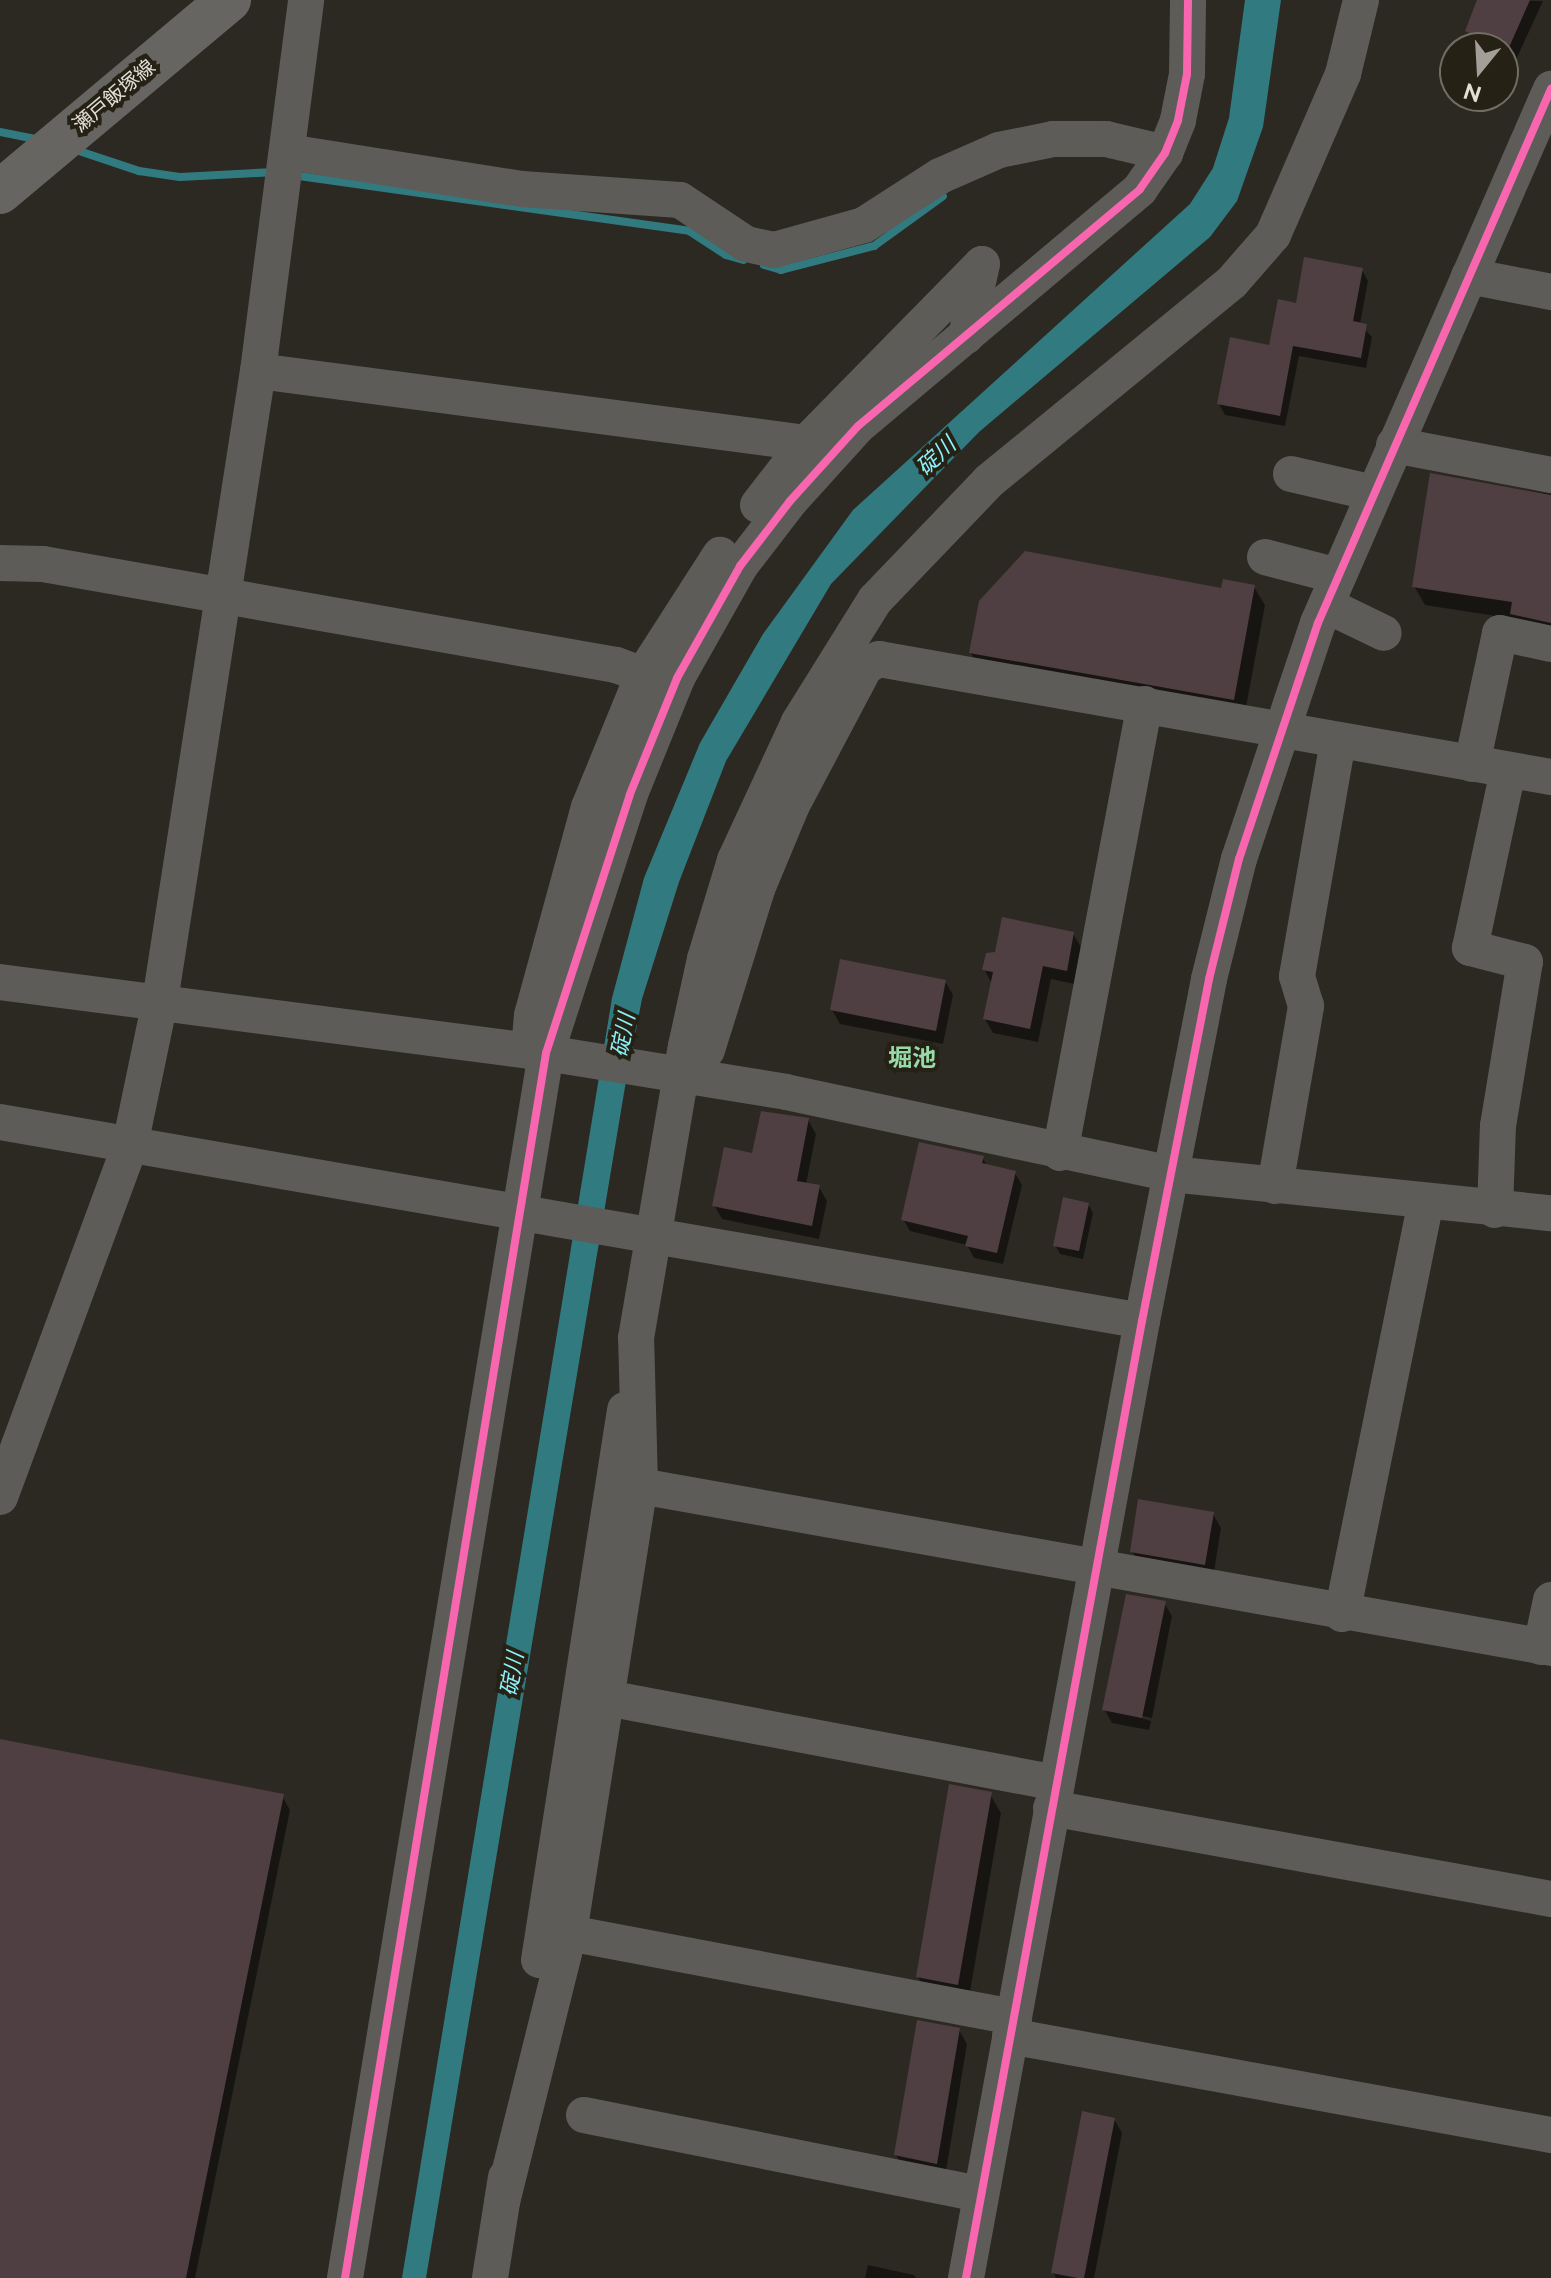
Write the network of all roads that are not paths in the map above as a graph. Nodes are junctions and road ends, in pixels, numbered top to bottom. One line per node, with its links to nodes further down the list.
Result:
1 (229, 0): 8 (main road, 瀬戸飯塚線)
2 (306, 0): 7 (street)
3 (1188, 0): 6 (street)
4 (1361, 0): 34 (street)
5 (1551, 89): 9 (street)
6 (1165, 153): 7 (street); 11 (street)
7 (287, 164): 12 (street)
8 (0, 192)
9 (1469, 276): 10 (street); 14 (street)
10 (1551, 292)
11 (966, 336): 13 (street); 33 (street)
12 (258, 371): 13 (street); 21 (street)
13 (806, 443): 24 (street)
14 (1394, 445): 16 (street); 17 (street)
15 (1291, 474): 17 (street)
16 (1551, 475)
17 (1373, 493): 20 (street)
18 (1265, 557): 20 (street)
19 (0, 563): 21 (street)
20 (1332, 590): 22 (street); 26 (street)
21 (222, 596): 24 (street); 32 (street)
22 (1384, 633)
23 (1551, 644): 28 (street)
24 (643, 675): 33 (street)
25 (1145, 704): 26 (street); 34 (street); 37 (street)
26 (1279, 729): 27 (street); 38 (street)
27 (1338, 741): 28 (street); 39 (street)
28 (1472, 764): 29 (street)
29 (1508, 770): 30 (street); 41 (street)
30 (1551, 777)
31 (0, 982): 32 (street)
32 (160, 1001): 33 (street); 36 (street)
33 (544, 1053): 34 (street); 43 (street)
34 (685, 1076): 37 (street); 44 (street)
35 (0, 1122): 36 (street)
36 (130, 1145): 43 (street); 48 (street)
37 (1060, 1153): 38 (street)
38 (1171, 1174): 39 (street); 45 (street)
39 (1275, 1186): 40 (street)
40 (1426, 1202): 41 (street); 51 (street)
41 (1495, 1210): 42 (street)
42 (1551, 1213)
43 (527, 1215): 44 (street); 62 (street)
44 (651, 1236): 45 (street); 46 (street)
45 (1142, 1321): 49 (street)
46 (636, 1338): 47 (street); 61 (street)
47 (640, 1486): 49 (street); 53 (street)
48 (0, 1497)
49 (1096, 1571): 51 (street); 54 (street)
50 (1551, 1600): 52 (street)
51 (1342, 1614): 52 (street)
52 (1546, 1648)
53 (607, 1698): 54 (street); 56 (street)
54 (1053, 1796): 55 (street); 57 (street)
55 (1551, 1899)
56 (569, 1933): 57 (street); 61 (street)
57 (1012, 2026): 59 (street); 60 (street)
58 (584, 2115): 60 (street)
59 (1551, 2135)
60 (981, 2194): 64 (street)
61 (502, 2202): 63 (street)
62 (345, 2278)
63 (490, 2278)
64 (966, 2278)

